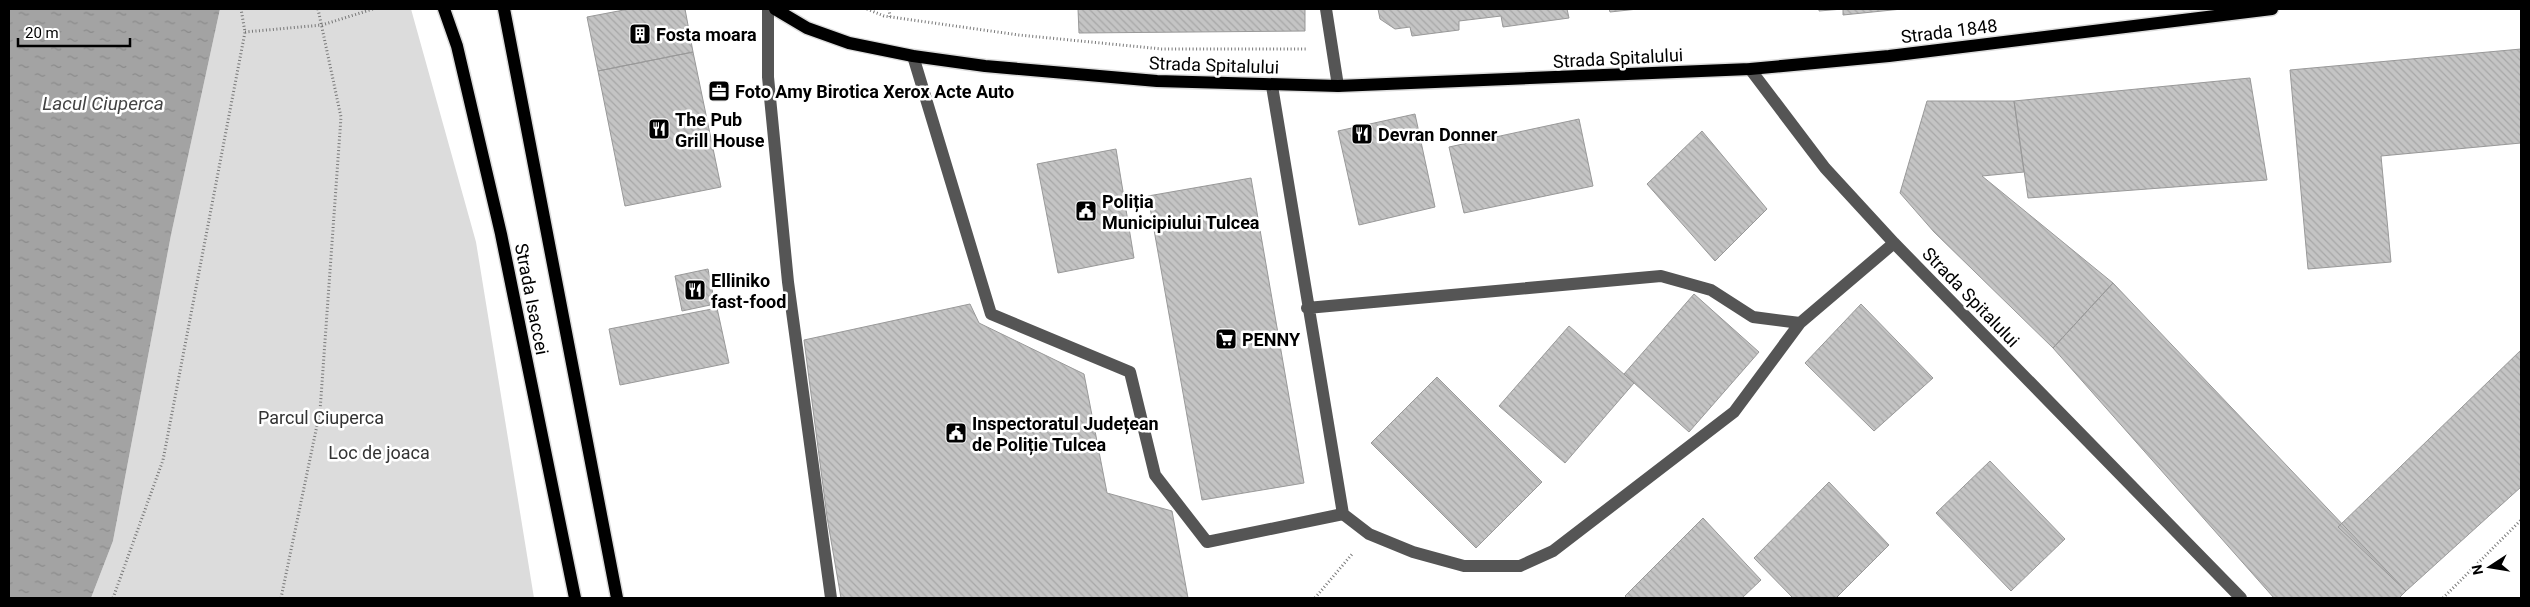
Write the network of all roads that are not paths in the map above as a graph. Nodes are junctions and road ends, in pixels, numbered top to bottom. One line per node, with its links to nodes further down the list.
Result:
1 (444, 9): 15 (main road, Strada Isaccei)
2 (504, 9): 16 (main road, Strada Isaccei)
3 (768, 9): 17 (street)
4 (775, 9): 7 (main road, Strada Spitalului)
5 (1326, 9): 10 (street)
6 (2272, 9): 8 (main road, Strada 1848)
7 (914, 56): 9 (main road, Strada Spitalului); 14 (street)
8 (1750, 69): 10 (main road, Strada Spitalului); 11 (street, Strada Spitalului)
9 (1272, 86): 10 (main road, Strada Spitalului); 12 (street)
10 (1338, 86)
11 (1894, 243): 13 (street); 18 (street, Strada Spitalului)
12 (1307, 308): 13 (street); 14 (street)
13 (1800, 323): 14 (street)
14 (1343, 514)
15 (574, 598)
16 (616, 598)
17 (831, 598)
18 (2241, 598)

